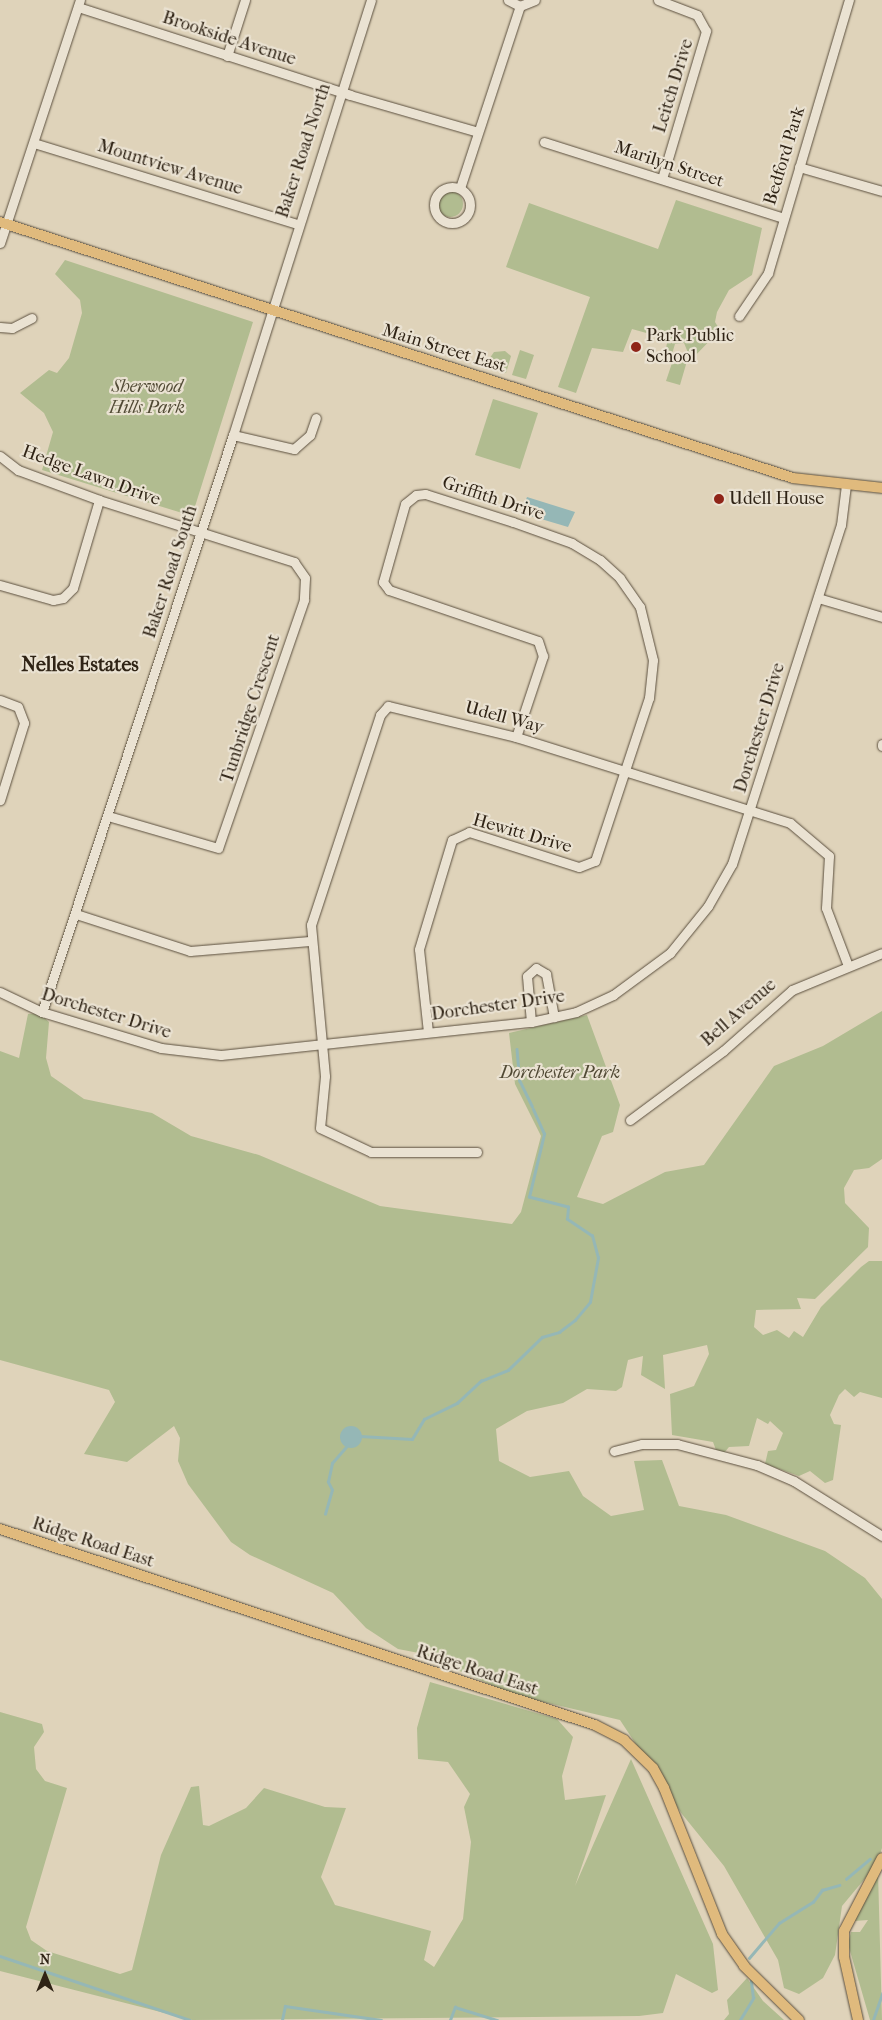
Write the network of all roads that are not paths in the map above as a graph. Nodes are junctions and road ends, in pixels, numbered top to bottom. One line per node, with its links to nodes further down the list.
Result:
1 (245, 0): 9 (street)
2 (371, 0): 10 (street, Baker Road North)
3 (508, 0): 8 (street)
4 (535, 0): 8 (street)
5 (658, 0): 15 (street, Leitch Drive)
6 (849, 0): 14 (street, Bedford Park)
7 (79, 3): 9 (street, Brookside Avenue); 13 (street)
8 (520, 6): 11 (street)
9 (227, 56): 10 (street, Brookside Avenue)
10 (341, 92): 11 (street, Brookside Avenue); 20 (street, Baker Road North)
11 (478, 132): 16 (street)
12 (544, 142): 15 (street, Marilyn Street)
13 (34, 143): 19 (street); 20 (street, Mountview Avenue)
14 (799, 167): 17 (street); 18 (street, Bedford Park)
15 (662, 180): 18 (street, Marilyn Street)
16 (460, 188): 16 (street)
17 (882, 191)
18 (783, 218): 23 (street, Bedford Park)
19 (3, 223): 21 (street); 22 (main road, Main Street East)
20 (297, 224): 22 (street, Baker Road North)
21 (0, 243)
22 (271, 312): 27 (street, Baker Road South); 29 (main road, Main Street East)
23 (739, 316)
24 (32, 318): 25 (street)
25 (0, 327)
26 (316, 418): 27 (street)
27 (233, 435): 32 (street, Baker Road South)
28 (0, 456): 31 (street, Hedge Lawn Drive)
29 (846, 485): 30 (main road, Main Street East); 34 (street, Dorchester Drive)
30 (882, 488)
31 (99, 500): 32 (street, Hedge Lawn Drive); 33 (street)
32 (201, 532): 41 (street, Baker Road South); 41 (street, Tunbridge Crescent)
33 (0, 585)
34 (818, 598): 35 (street); 40 (street, Dorchester Drive)
35 (882, 617)
36 (0, 700): 39 (street)
37 (516, 737): 38 (street, Udell Way); 38 (street, Griffith Drive); 43 (street, Udell Way)
38 (627, 770): 40 (street, Udell Way); 50 (street, Hewitt Drive)
39 (0, 800)
40 (752, 808): 45 (street, Udell Way); 48 (street, Dorchester Drive)
41 (108, 816): 42 (street, Baker Road South)
42 (76, 914): 43 (street); 47 (street, Baker Road South)
43 (310, 941): 51 (street, Udell Way)
44 (882, 953): 45 (street, Bell Avenue)
45 (848, 966): 52 (street, Bell Avenue)
46 (0, 992): 47 (street, Dorchester Drive)
47 (42, 1012): 51 (street, Dorchester Drive)
48 (554, 1017): 49 (street, Dorchester Drive); 49 (street)
49 (531, 1022): 50 (street, Dorchester Drive)
50 (428, 1032): 51 (street, Dorchester Drive)
51 (322, 1047): 53 (street, Udell Way)
52 (630, 1120)
53 (477, 1152)
54 (614, 1451): 56 (street)
55 (0, 1529): 58 (main road, Ridge Road East)
56 (882, 1536)
57 (882, 1858): 59 (main road)
58 (799, 2020)
59 (858, 2020)

